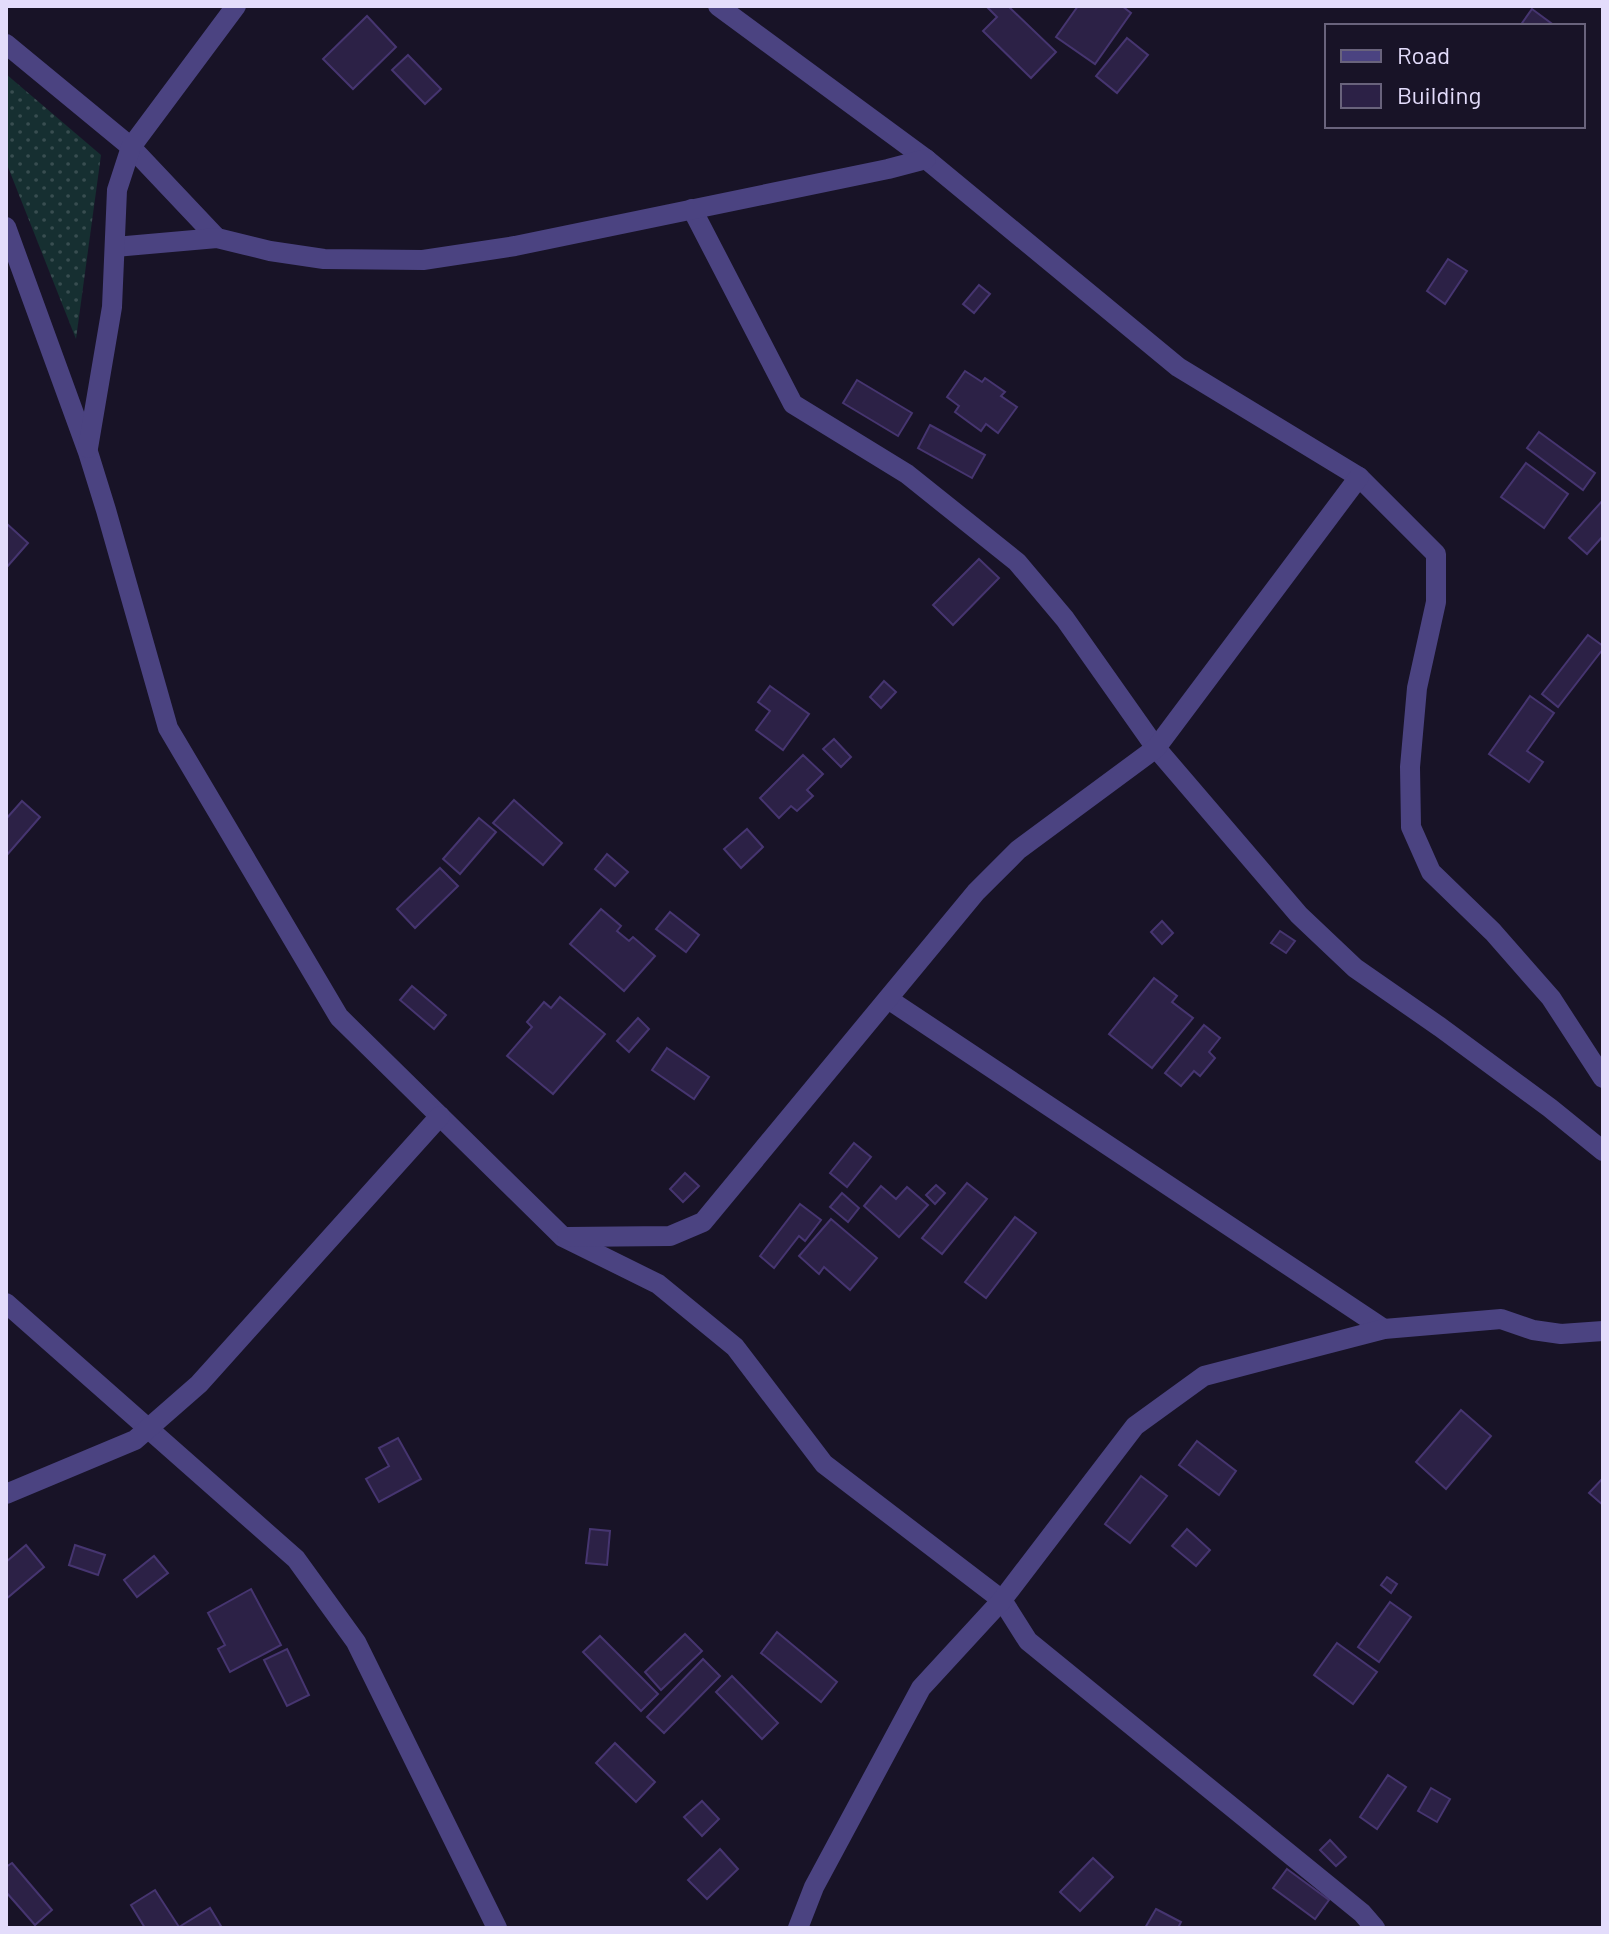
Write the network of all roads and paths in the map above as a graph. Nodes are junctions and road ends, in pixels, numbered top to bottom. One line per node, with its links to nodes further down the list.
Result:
1 (236, 6): 4 (street)
2 (718, 6): 5 (street)
3 (6, 44): 4 (street)
4 (131, 147): 8 (street); 9 (street)
5 (926, 159): 6 (street); 11 (street)
6 (692, 209): 8 (street); 12 (street)
7 (6, 227): 10 (street)
8 (217, 238): 9 (street)
9 (115, 247): 10 (street)
10 (88, 452): 15 (street)
11 (1359, 477): 12 (street); 14 (street)
12 (1156, 748): 13 (street); 16 (street)
13 (888, 999): 17 (street); 19 (street)
14 (1603, 1078)
15 (440, 1116): 17 (street); 21 (street)
16 (1603, 1151)
17 (563, 1237): 23 (street)
18 (6, 1303): 21 (street)
19 (1384, 1329): 20 (street); 23 (street)
20 (1603, 1331)
21 (148, 1429): 22 (street); 24 (street)
22 (6, 1494)
23 (1002, 1600): 25 (street); 26 (street)
24 (497, 1928)
25 (798, 1928)
26 (1375, 1928)

